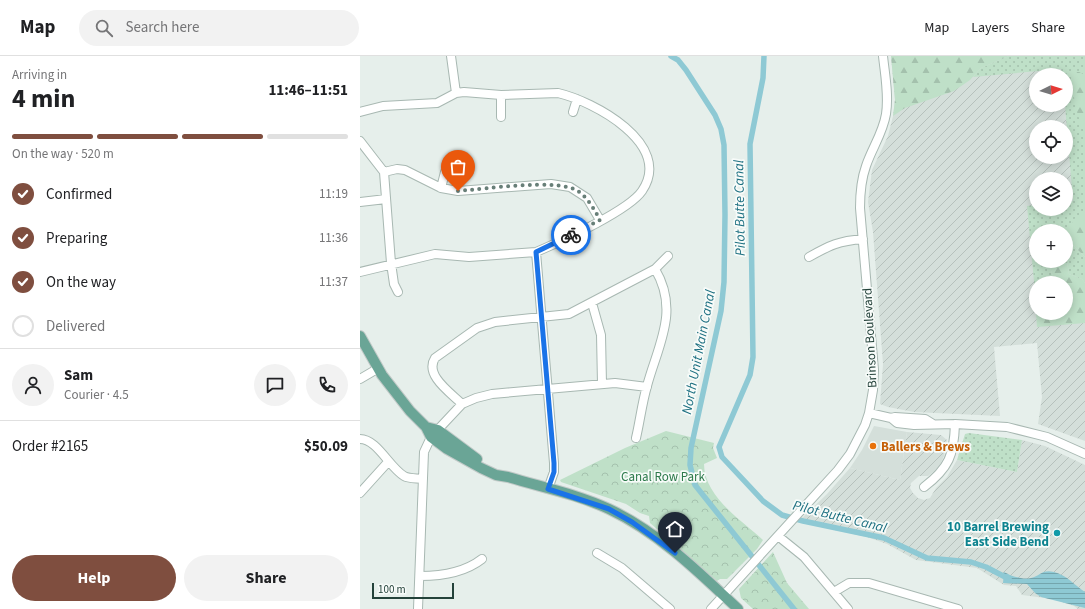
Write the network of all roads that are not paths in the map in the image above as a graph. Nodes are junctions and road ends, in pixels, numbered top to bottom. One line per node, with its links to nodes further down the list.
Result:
1 (451, 56): 3 (street)
2 (883, 56): 16 (street, Brinson Boulevard)
3 (456, 93): 4 (street); 6 (street)
4 (501, 95): 5 (street); 8 (street)
5 (577, 99): 7 (street); 15 (street)
6 (360, 112)
7 (573, 112)
8 (501, 117)
9 (360, 141): 10 (street)
10 (384, 172): 12 (street); 13 (street)
11 (445, 172): 12 (street)
12 (440, 188): 15 (street)
13 (386, 199): 14 (street); 20 (street)
14 (360, 202)
15 (600, 220): 17 (street)
16 (863, 239): 19 (street); 33 (street, Brinson Boulevard)
17 (536, 252): 20 (street); 25 (street)
18 (668, 256): 21 (street)
19 (809, 257)
20 (391, 263): 22 (street); 23 (street)
21 (655, 269): 24 (street); 30 (street)
22 (360, 272)
23 (398, 292)
24 (592, 303): 25 (street); 29 (street)
25 (541, 317): 31 (street); 32 (street)
26 (360, 336): 27 (main road)
27 (377, 369): 28 (street); 35 (main road)
28 (360, 379)
29 (602, 384): 30 (street); 31 (street)
30 (646, 387): 36 (street)
31 (548, 389): 32 (street); 42 (street)
32 (462, 404): 35 (street)
33 (869, 413): 34 (street); 44 (street, Brinson Boulevard)
34 (955, 424): 38 (street); 41 (street)
35 (434, 434): 40 (street); 42 (main road)
36 (636, 438)
37 (360, 439): 39 (street)
38 (1085, 454)
39 (388, 462): 40 (street); 43 (street)
40 (422, 479): 47 (street)
41 (924, 487)
42 (548, 489): 49 (main road)
43 (360, 492)
44 (780, 533): 48 (street); 49 (street, Brinson Boulevard)
45 (597, 553): 52 (street)
46 (482, 559): 47 (street)
47 (420, 576): 51 (street)
48 (834, 592): 50 (street); 55 (street)
49 (724, 596): 53 (street, Brinson Boulevard); 54 (main road)
50 (940, 606): 56 (street)
51 (418, 609)
52 (670, 609)
53 (711, 609)
54 (738, 609)
55 (848, 609)
56 (958, 609)

